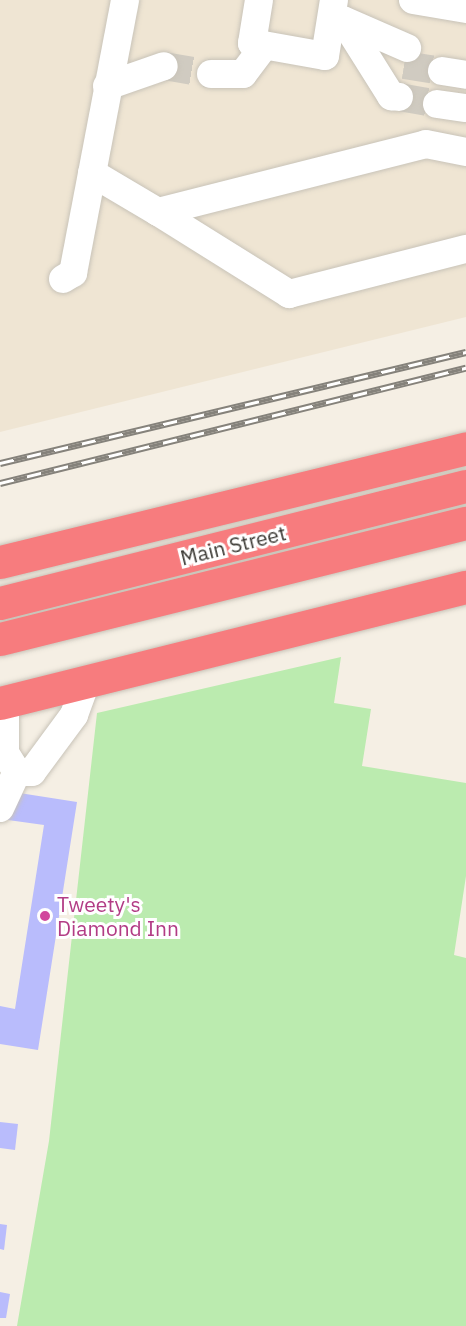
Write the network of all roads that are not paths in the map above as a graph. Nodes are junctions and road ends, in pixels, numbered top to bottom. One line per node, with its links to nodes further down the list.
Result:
1 (125, 0): 10 (lane)
2 (259, 0): 6 (lane)
3 (413, 0): 4 (lane)
4 (466, 9)
5 (349, 20): 5 (lane); 6 (lane)
6 (265, 45): 8 (lane)
7 (164, 66): 10 (lane)
8 (211, 74)
9 (452, 78): 11 (lane)
10 (107, 86): 13 (lane)
11 (466, 108)
12 (466, 152): 14 (lane)
13 (92, 172): 14 (lane); 16 (lane)
14 (158, 212): 15 (lane)
15 (466, 249)
16 (63, 279)
17 (466, 448): 20 (highway)
18 (466, 486): 22 (highway, Main Street)
19 (466, 523): 23 (highway, Main Street)
20 (0, 562)
21 (466, 587): 24 (highway)
22 (0, 603)
23 (0, 639)
24 (86, 682): 25 (highway); 26 (lane)
25 (2, 702): 26 (lane)
26 (17, 772): 27 (lane)
27 (0, 808)

